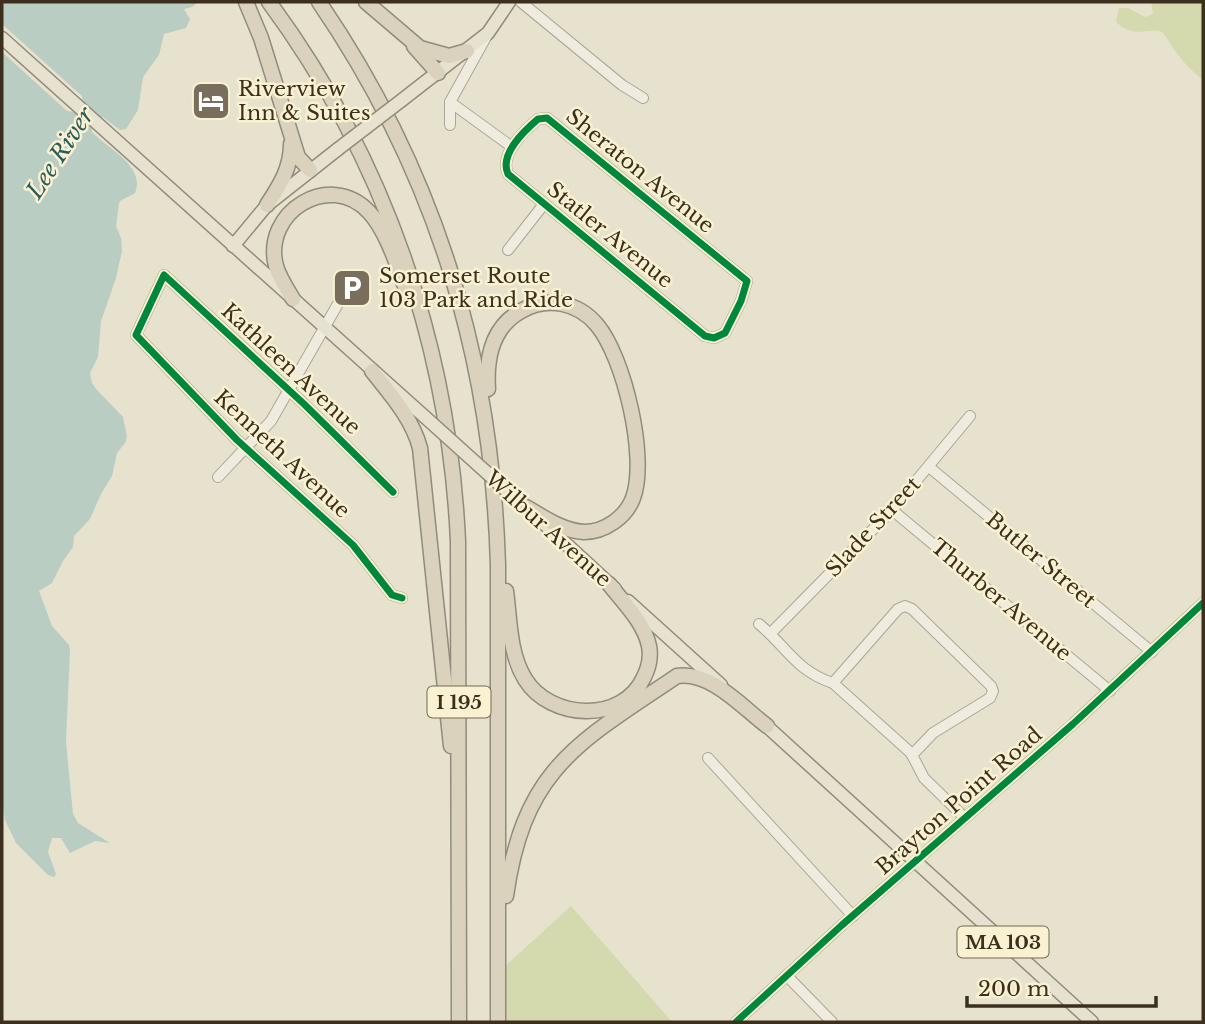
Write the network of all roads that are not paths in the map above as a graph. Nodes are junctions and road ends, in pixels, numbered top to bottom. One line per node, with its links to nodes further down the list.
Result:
1 (246, 2): 15 (highway)
2 (269, 2): 28 (highway, I 195)
3 (319, 2): 32 (highway, I 195)
4 (366, 2): 7 (highway)
5 (509, 2): 8 (main road)
6 (521, 2): 12 (street)
7 (396, 27): 10 (highway); 11 (highway)
8 (488, 33): 10 (main road); 13 (street)
9 (2, 38): 20 (main road, Wilbur Avenue / MA 103)
10 (467, 51): 11 (main road)
11 (438, 73): 17 (main road, bridge)
12 (643, 98)
13 (450, 102): 14 (street); 16 (street)
14 (450, 125)
15 (289, 129): 17 (highway); 19 (highway)
16 (512, 146): 18 (street, Statler Avenue); 26 (street, Sheraton Avenue)
17 (310, 170): 19 (main road)
18 (544, 204): 21 (street); 26 (street, Statler Avenue)
19 (267, 205): 20 (main road)
20 (233, 246): 24 (main road, Wilbur Avenue / MA 103)
21 (508, 250)
22 (164, 275): 29 (street, Kathleen Avenue); 31 (street, Kenneth Avenue)
23 (347, 288): 25 (street)
24 (293, 299): 25 (main road, Wilbur Avenue / MA 103); 28 (highway)
25 (325, 328): 27 (main road, Wilbur Avenue / MA 103); 29 (street)
26 (714, 338)
27 (372, 371): 36 (main road, Wilbur Avenue / MA 103, bridge); 51 (highway)
28 (439, 382): 51 (highway, I 195)
29 (289, 391): 31 (street); 35 (street, Kathleen Avenue)
30 (970, 416): 33 (street, Slade Street)
31 (246, 448): 34 (street); 40 (street, Kenneth Avenue)
32 (491, 450): 36 (highway); 38 (highway, I 195)
33 (929, 467): 37 (street, Slade Street); 44 (street, Butler Street)
34 (218, 477)
35 (393, 492)
36 (521, 503): 39 (main road, Wilbur Avenue / MA 103)
37 (892, 510): 43 (street, Slade Street); 46 (street, Thurber Avenue)
38 (497, 519): 39 (highway); 54 (highway, I 195)
39 (609, 584): 47 (main road, Wilbur Avenue / MA 103)
40 (402, 598)
41 (1203, 603): 44 (street, Brayton Point Road)
42 (759, 624): 43 (street)
43 (771, 634): 45 (street)
44 (1152, 652): 46 (street, Brayton Point Road)
45 (833, 683): 48 (street); 48 (street)
46 (1110, 691): 50 (street, Brayton Point Road)
47 (767, 726): 52 (main road, Wilbur Avenue / MA 103); 54 (highway)
48 (912, 755): 50 (street)
49 (708, 758): 53 (street)
50 (965, 818): 52 (street, Brayton Point Road)
51 (459, 839): 56 (highway, I 195)
52 (916, 862): 53 (street, Brayton Point Road); 60 (main road, Wilbur Avenue / MA 103)
53 (853, 916): 55 (street, Brayton Point Road)
54 (498, 967): 57 (highway, I 195)
55 (787, 976): 58 (street, Brayton Point Road); 59 (street)
56 (458, 1022)
57 (498, 1022)
58 (736, 1022)
59 (832, 1022)
60 (1092, 1022)

